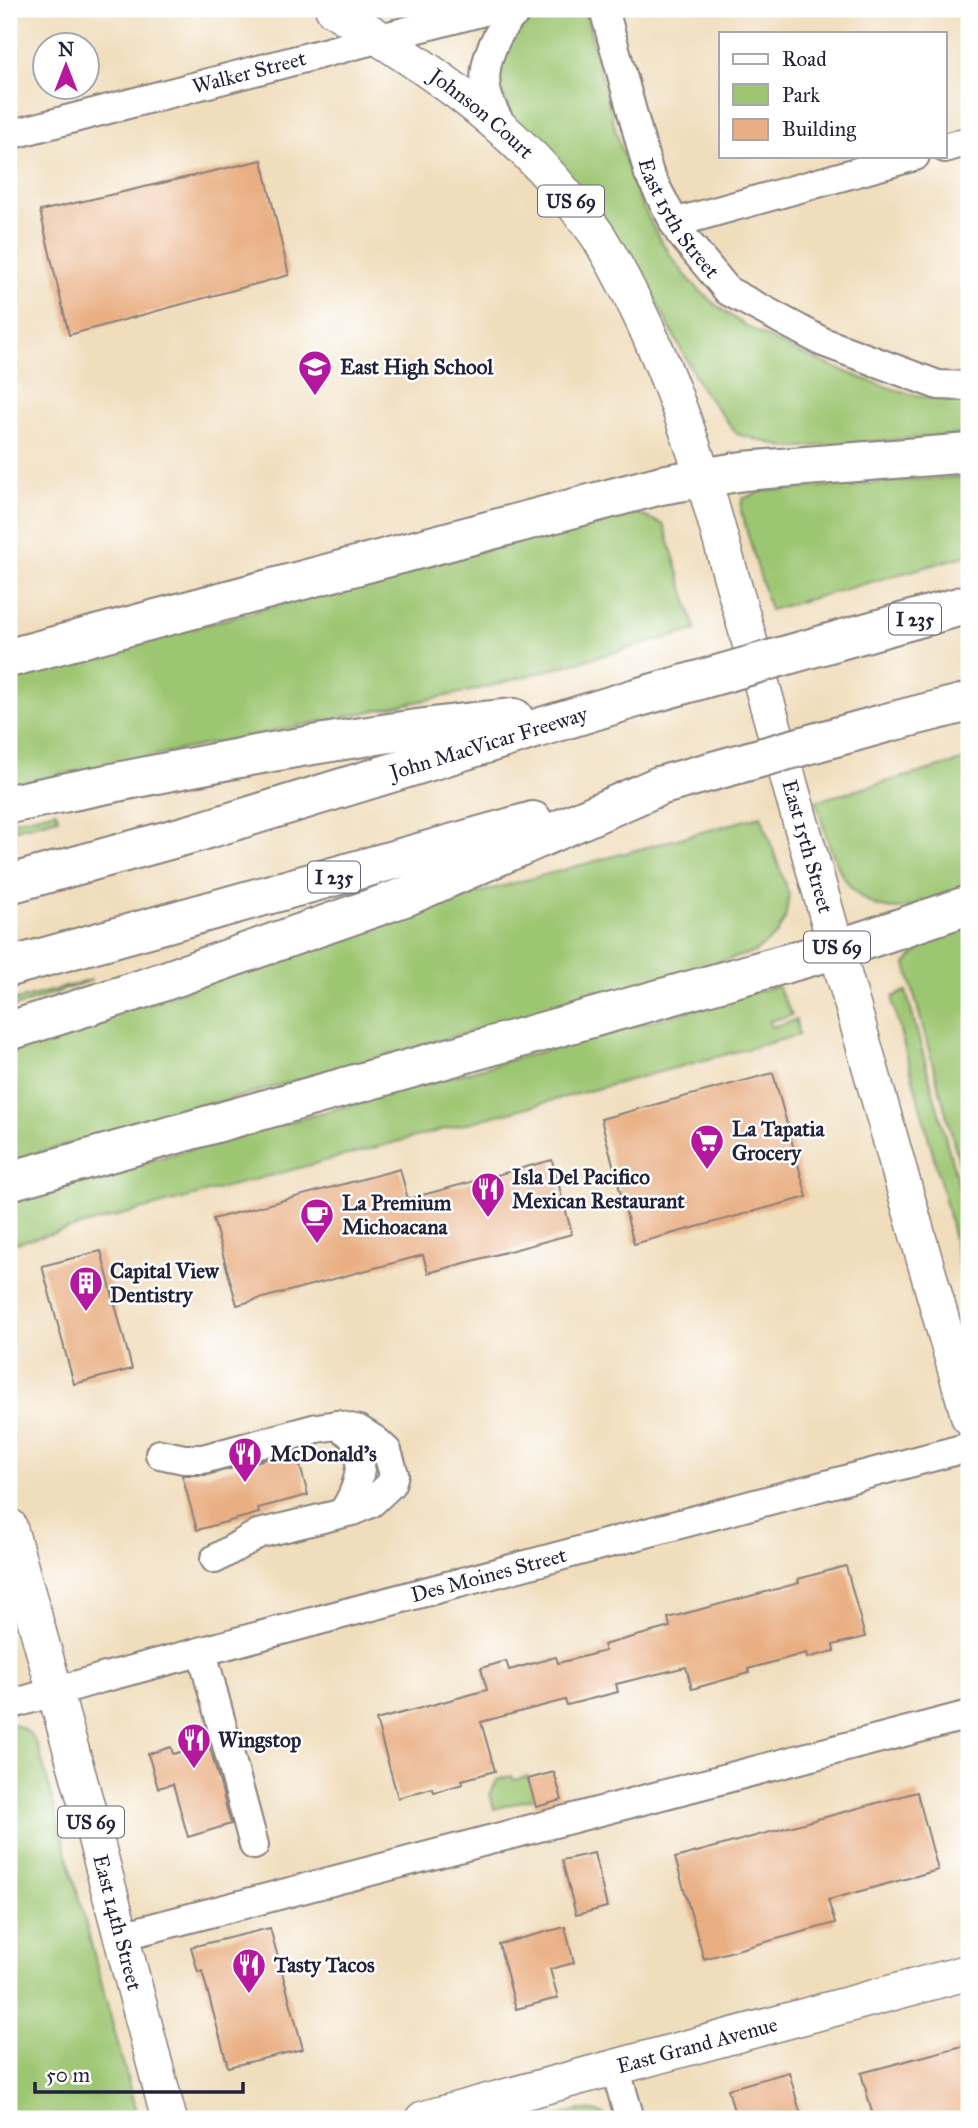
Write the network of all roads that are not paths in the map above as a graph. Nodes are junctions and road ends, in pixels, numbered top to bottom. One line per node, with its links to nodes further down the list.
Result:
1 (333, 9): 5 (main road, Johnson Court / US 69)
2 (492, 9): 5 (street, Walker Street)
3 (519, 9): 6 (street)
4 (604, 9): 11 (street, East 15th Street)
5 (382, 38): 6 (main road, Johnson Court / US 69); 7 (street, Walker Street)
6 (502, 127): 14 (main road, Johnson Court / US 69)
7 (9, 135)
8 (969, 141): 9 (street)
9 (946, 148)
10 (908, 158): 11 (street)
11 (674, 223): 12 (street, East 15th Street)
12 (969, 386)
13 (969, 453): 14 (highway)
14 (703, 477): 16 (highway); 23 (main road, East 15th Street / US 69)
15 (969, 604): 18 (highway, John MacVicar Freeway / I 235, bridge)
16 (9, 658)
17 (969, 702): 19 (highway, I 235, bridge)
18 (596, 710): 20 (highway); 21 (highway, John MacVicar Freeway / I 235)
19 (659, 786): 24 (highway, I 235); 25 (highway)
20 (9, 804)
21 (9, 884)
22 (969, 905): 23 (highway)
23 (838, 949): 26 (highway); 27 (main road, East 15th Street / US 69)
24 (9, 967)
25 (9, 1031)
26 (9, 1181)
27 (969, 1417)
28 (969, 1447): 32 (street, Des Moines Street)
29 (160, 1454): 31 (street)
30 (9, 1525): 33 (main road, East 14th Street / US 69)
31 (215, 1559)
32 (202, 1652): 33 (street, Des Moines Street); 36 (street)
33 (55, 1692): 34 (street, Des Moines Street); 37 (main road, East 14th Street / US 69)
34 (9, 1705)
35 (969, 1715): 37 (street)
36 (254, 1846)
37 (121, 1936): 40 (main road, East 14th Street / US 69)
38 (969, 1972): 39 (main road, East Grand Avenue)
39 (615, 2067): 41 (main road, East Grand Avenue); 42 (street)
40 (169, 2119)
41 (424, 2119)
42 (630, 2119)

